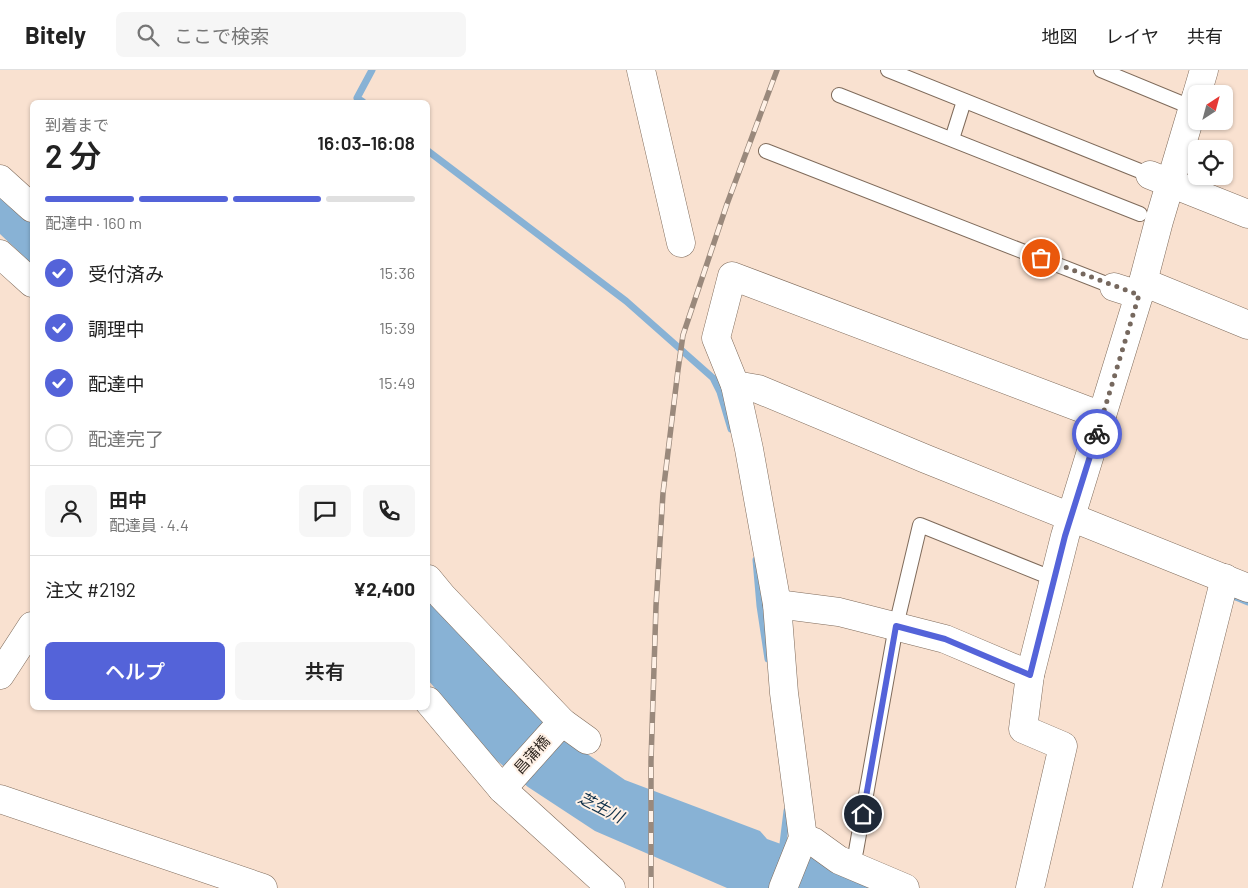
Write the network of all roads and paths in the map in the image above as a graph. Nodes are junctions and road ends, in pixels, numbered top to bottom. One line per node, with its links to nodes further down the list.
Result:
1 (641, 70): 17 (street)
2 (888, 70): 7 (lane)
3 (1101, 70): 8 (lane)
4 (1204, 70): 5 (street)
5 (1197, 85)
6 (838, 94): 10 (lane)
7 (964, 100): 10 (lane); 13 (lane)
8 (1188, 101)
9 (1188, 104): 13 (street)
10 (952, 138): 16 (lane)
11 (766, 151): 20 (lane)
12 (0, 179): 14 (street)
13 (1162, 180): 15 (street); 16 (street)
14 (30, 206)
15 (1248, 214)
16 (1150, 218): 20 (street)
17 (681, 243)
18 (0, 254): 19 (street)
19 (30, 281)
20 (1133, 289): 21 (street); 23 (street)
21 (1248, 324)
22 (735, 385): 23 (street); 24 (street); 28 (street)
23 (1095, 413): 24 (street)
24 (1069, 525): 25 (street); 27 (street)
25 (1054, 579): 29 (lane); 32 (street)
26 (430, 581): 34 (street)
27 (1228, 588): 45 (street)
28 (777, 604): 29 (street); 38 (street)
29 (896, 626): 32 (street); 39 (lane)
30 (30, 629): 31 (street)
31 (0, 675)
32 (1030, 675): 44 (street)
33 (430, 703): 36 (street)
34 (559, 725): 35 (street); 36 (street, 昌蒲橋)
35 (587, 740)
36 (505, 785): 41 (street)
37 (0, 799): 40 (street)
38 (802, 842): 39 (street); 42 (street)
39 (852, 866): 43 (street)
40 (263, 888)
41 (611, 888)
42 (783, 888)
43 (905, 888)
44 (1030, 888)
45 (1147, 888)

